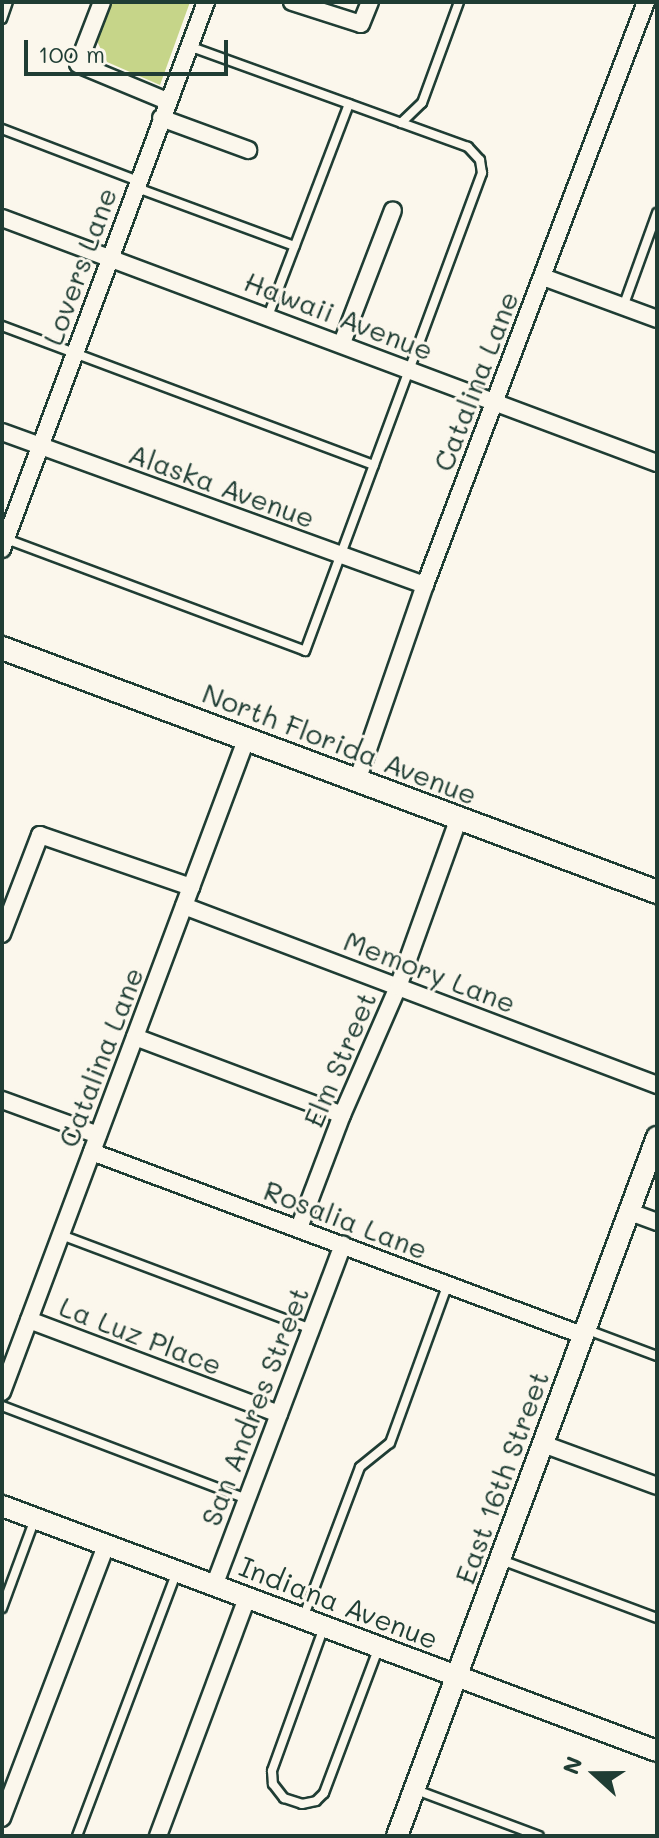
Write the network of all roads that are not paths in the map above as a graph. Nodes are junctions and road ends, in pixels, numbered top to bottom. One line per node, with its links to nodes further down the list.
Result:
1 (8, 2): 8 (lane)
2 (102, 2): 11 (street)
3 (206, 2): 9 (street, Lovers Lane)
4 (292, 2): 5 (street)
5 (370, 2)
6 (459, 2): 12 (lane)
7 (646, 2): 21 (street, Catalina Lane)
8 (2, 19)
9 (189, 46): 10 (lane); 11 (street, Lovers Lane)
10 (349, 104): 12 (lane); 19 (lane)
11 (164, 110): 14 (street); 15 (street, Lovers Lane)
12 (401, 123): 28 (lane)
13 (2, 129): 15 (lane)
14 (248, 150)
15 (137, 184): 19 (lane); 20 (street, Lovers Lane)
16 (393, 210): 26 (street)
17 (657, 213): 22 (lane)
18 (2, 218): 20 (street, Hawaii Avenue)
19 (295, 246): 23 (lane)
20 (110, 258): 23 (street, Hawaii Avenue); 27 (street, Lovers Lane)
21 (543, 277): 22 (street); 29 (street, Catalina Lane)
22 (623, 307): 24 (street)
23 (268, 316): 26 (street, Hawaii Avenue)
24 (657, 319)
25 (2, 326): 27 (lane)
26 (342, 343): 28 (street, Hawaii Avenue)
27 (75, 354): 31 (street, Lovers Lane); 33 (lane)
28 (410, 369): 29 (street, Hawaii Avenue); 33 (lane)
29 (494, 402): 32 (street, Hawaii Avenue); 36 (street, Catalina Lane)
30 (2, 432): 31 (street, Alaska Avenue)
31 (40, 448): 34 (street, Lovers Lane); 35 (street, Alaska Avenue)
32 (657, 463)
33 (374, 465): 35 (lane)
34 (5, 533): 35 (lane)
35 (341, 555): 36 (street, Alaska Avenue)
36 (425, 585): 39 (street, Catalina Lane)
37 (2, 648): 38 (main road, North Florida Avenue)
38 (246, 740): 39 (main road, North Florida Avenue); 41 (street, Catalina Lane)
39 (357, 781): 40 (main road, North Florida Avenue)
40 (458, 820): 42 (main road, North Florida Avenue); 45 (street, Elm Street)
41 (191, 887): 43 (street, Catalina Lane); 44 (street)
42 (657, 892)
43 (184, 906): 45 (street, Memory Lane); 46 (street, Catalina Lane)
44 (2, 934)
45 (398, 987): 47 (street, Memory Lane); 49 (street, Elm Street)
46 (135, 1037): 49 (street); 50 (street, Catalina Lane)
47 (657, 1085)
48 (2, 1100): 50 (street)
49 (342, 1115): 55 (street, Elm Street)
50 (98, 1135): 52 (street, Catalina Lane)
51 (657, 1137): 53 (street, East 16th Street)
52 (92, 1152): 55 (street, Rosalia Lane); 56 (street, Catalina Lane)
53 (630, 1212): 54 (street); 61 (street, East 16th Street)
54 (657, 1222)
55 (299, 1228): 57 (street, Rosalia Lane)
56 (61, 1235): 59 (street, Catalina Lane); 60 (lane)
57 (343, 1245): 58 (street, Rosalia Lane); 60 (street, San Andres Street)
58 (448, 1284): 61 (street, Rosalia Lane); 78 (lane)
59 (29, 1320): 63 (street, Catalina Lane); 65 (street, La Luz Place)
60 (311, 1329): 65 (street, San Andres Street)
61 (583, 1332): 62 (lane); 66 (street, East 16th Street)
62 (657, 1356)
63 (2, 1392)
64 (2, 1406): 68 (lane)
65 (279, 1414): 68 (street, San Andres Street)
66 (543, 1444): 67 (street); 72 (street, East 16th Street)
67 (657, 1486)
68 (247, 1499): 74 (street, San Andres Street)
69 (2, 1506): 70 (street, Indiana Avenue)
70 (36, 1518): 71 (street, Indiana Avenue); 76 (lane)
71 (106, 1545): 73 (street, Indiana Avenue); 84 (street)
72 (500, 1559): 77 (lane); 81 (street, East 16th Street)
73 (177, 1572): 74 (street, Indiana Avenue); 85 (lane)
74 (214, 1586): 75 (street, Indiana Avenue)
75 (247, 1598): 78 (street, Indiana Avenue); 86 (street)
76 (2, 1608)
77 (657, 1618)
78 (302, 1619): 79 (street, Indiana Avenue)
79 (324, 1627): 80 (street, Indiana Avenue); 80 (lane)
80 (379, 1647): 81 (street, Indiana Avenue)
81 (457, 1676): 82 (street, Indiana Avenue); 83 (street, East 16th Street)
82 (657, 1751)
83 (414, 1790): 87 (street, East 16th Street); 88 (lane)
84 (2, 1818)
85 (77, 1836)
86 (158, 1836)
87 (397, 1836)
88 (539, 1836)

